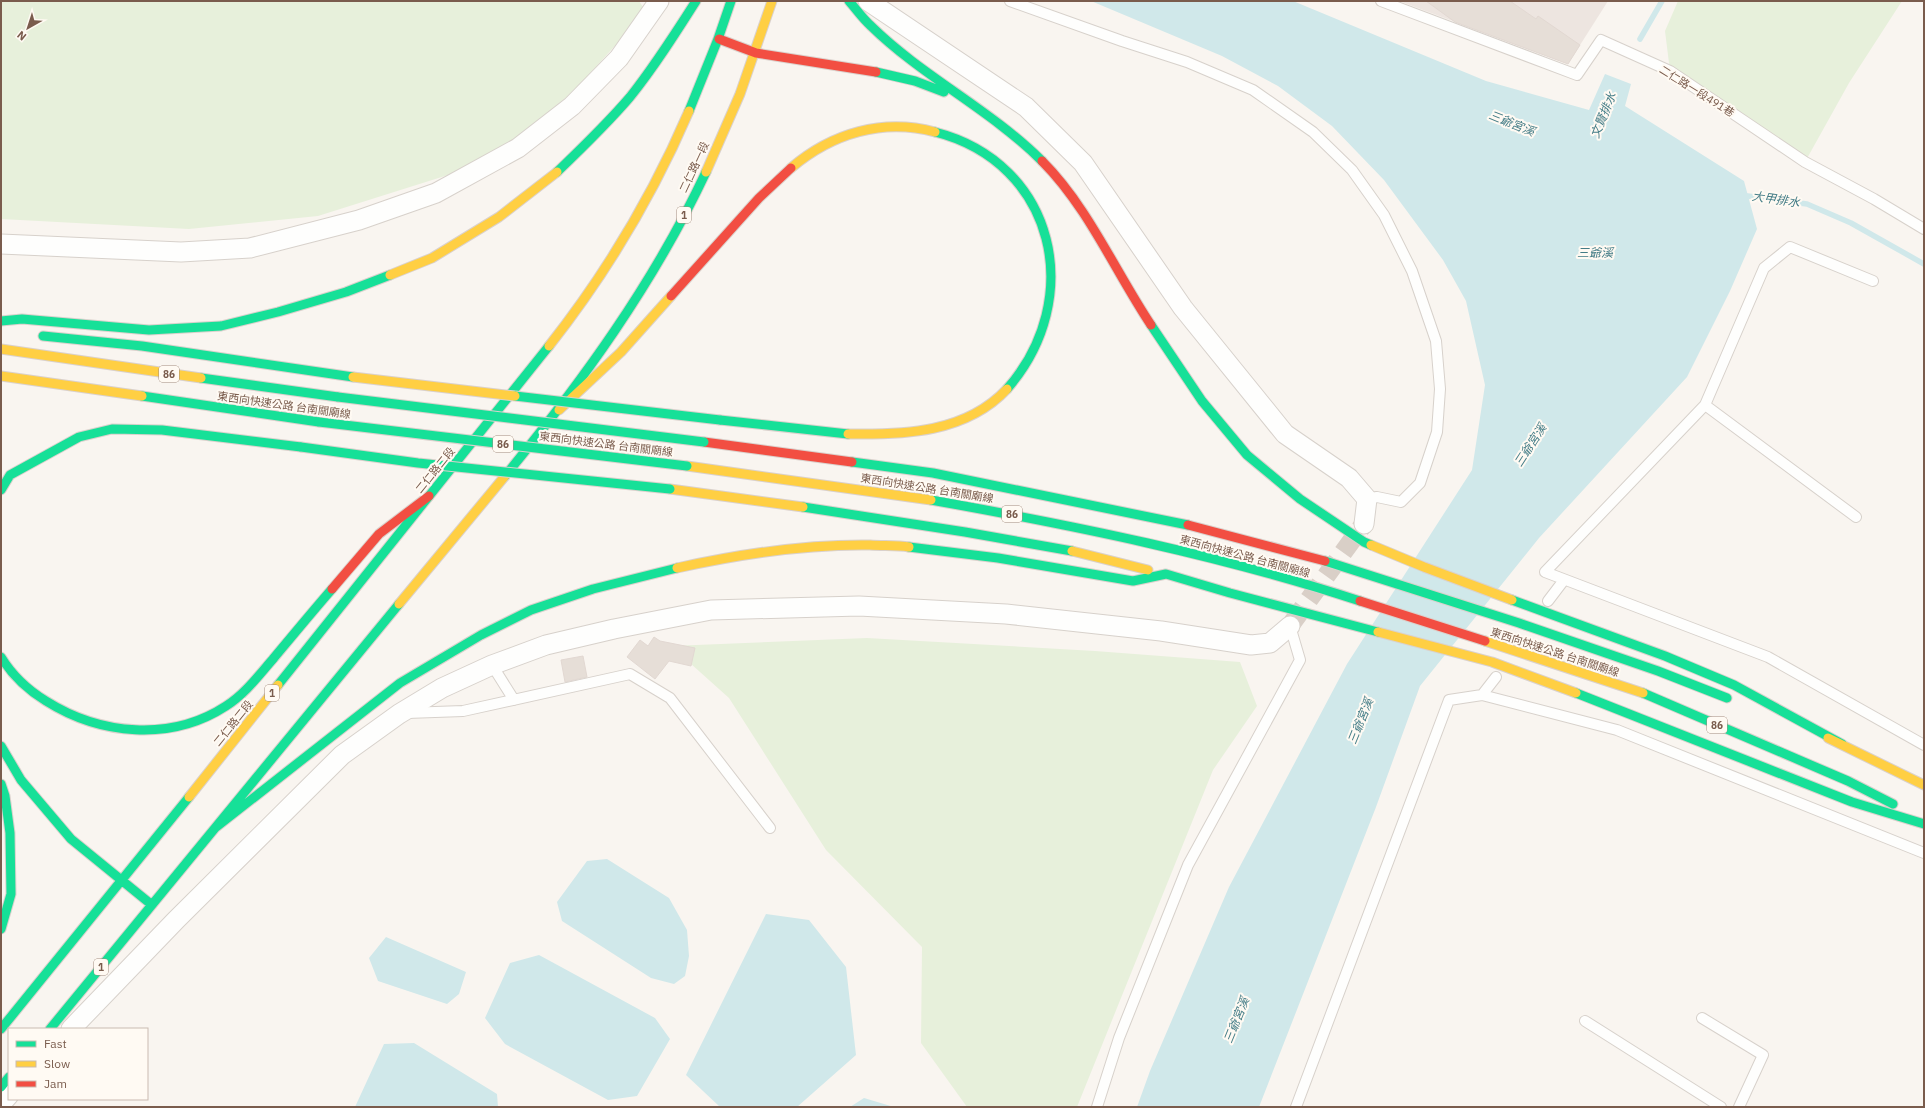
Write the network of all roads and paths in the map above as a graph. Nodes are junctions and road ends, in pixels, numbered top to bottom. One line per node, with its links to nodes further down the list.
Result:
1 (659, 1): 13 (street)
2 (696, 1): 15 (main road)
3 (731, 1): 9 (main road, 1)
4 (772, 1): 10 (main road, 二仁路一段 / 1)
5 (849, 1): 11 (main road)
6 (868, 1): 23 (street)
7 (1010, 1): 23 (lane)
8 (1381, 1): 12 (lane, 二仁路一段491巷)
9 (719, 39): 10 (main road); 22 (main road, 二仁路二段 / 1)
10 (756, 53): 11 (main road); 20 (main road, 二仁路一段 / 1)
11 (976, 106): 25 (main road)
12 (1924, 229)
13 (1, 244)
14 (1873, 281): 19 (lane)
15 (1, 321)
16 (32, 335): 20 (main road, bridge)
17 (1, 349): 35 (main road, 東西向快速公路 台南關廟線 / 86, bridge)
18 (1, 376): 43 (main road, 東西向快速公路 台南關廟線 / 86, bridge)
19 (1705, 405): 24 (lane); 27 (lane)
20 (559, 410): 45 (main road, 1)
21 (1, 490): 26 (main road, bridge)
22 (429, 496): 30 (main road); 48 (main road, 二仁路二段 / 1)
23 (1367, 499): 25 (street)
24 (1856, 517)
25 (1364, 533): 38 (main road)
26 (1166, 574): 44 (main road); 45 (main road)
27 (1564, 580): 28 (lane); 39 (lane)
28 (1548, 601)
29 (1290, 626): 31 (street); 60 (lane)
30 (1, 656)
31 (492, 666): 34 (lane); 36 (street)
32 (1496, 677): 33 (lane)
33 (1482, 695): 47 (lane); 61 (lane)
34 (514, 700): 36 (lane); 46 (lane)
35 (1735, 701)
36 (399, 714): 54 (street)
37 (1770, 715): 38 (main road)
38 (1842, 744): 42 (main road)
39 (1924, 745)
40 (1, 746): 48 (main road)
41 (1, 784): 50 (main road)
42 (1924, 785)
43 (1924, 820)
44 (1924, 824)
45 (214, 828): 49 (main road, 1)
46 (770, 828)
47 (1924, 853)
48 (123, 880): 49 (main road); 55 (main road, 二仁路二段 / 1)
49 (152, 905): 53 (main road, 1)
50 (1, 929)
51 (1702, 1018): 63 (lane)
52 (1585, 1022): 62 (lane)
53 (51, 1028)
54 (72, 1028)
55 (1, 1029)
56 (8, 1078): 57 (main road)
57 (1, 1086)
58 (8, 1096): 59 (street)
59 (1, 1104)
60 (1097, 1107)
61 (1296, 1107)
62 (1721, 1107)
63 (1739, 1107)

